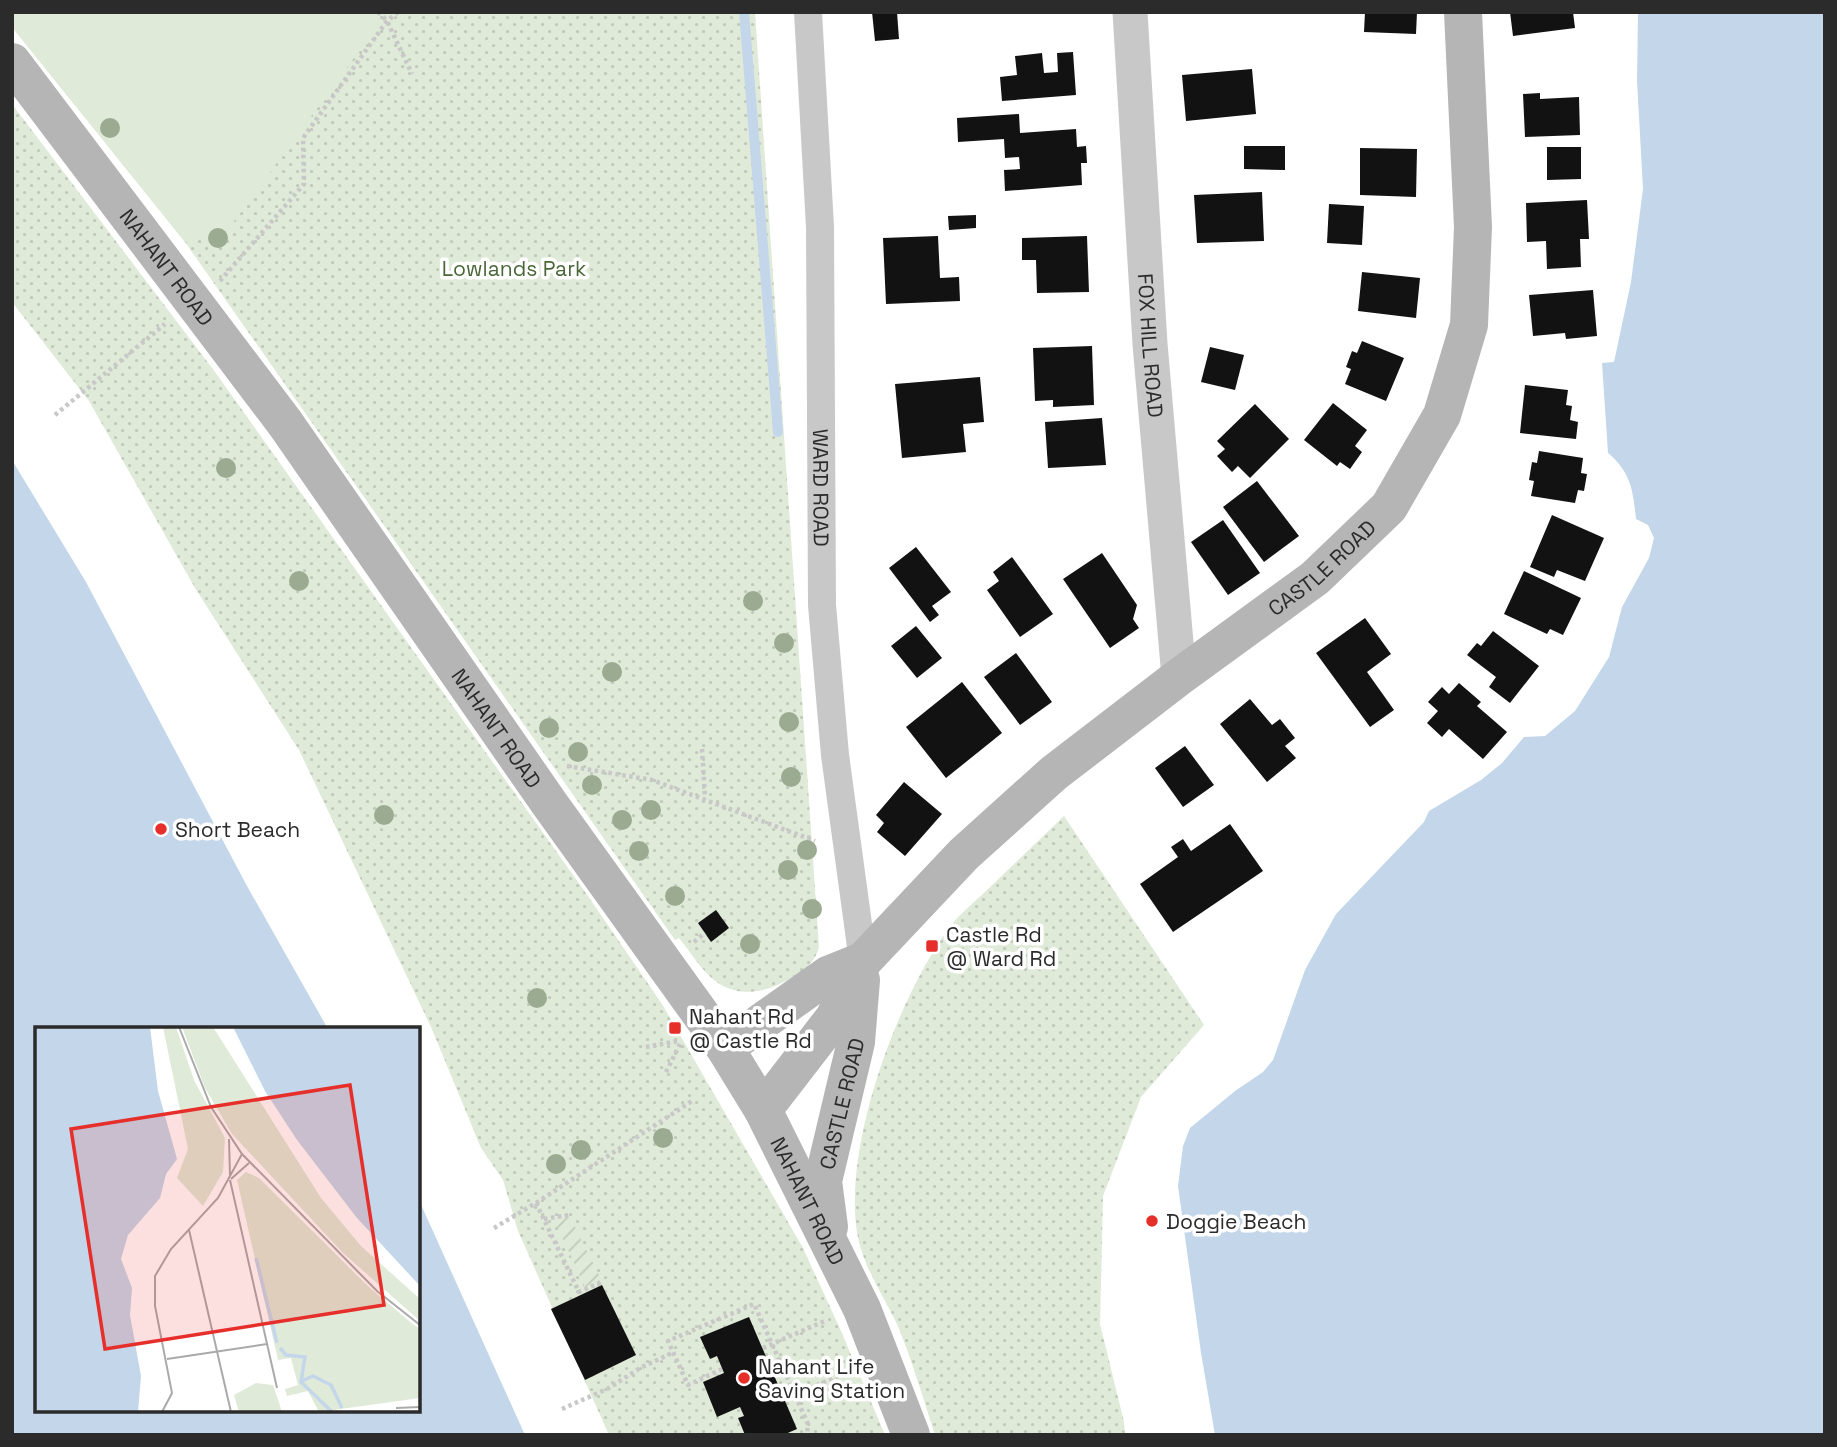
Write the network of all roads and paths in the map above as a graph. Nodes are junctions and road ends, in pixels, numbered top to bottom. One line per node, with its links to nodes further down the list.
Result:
1 (378, 12): 6 (path)
2 (398, 12): 6 (path)
3 (808, 12): 16 (street, WARD ROAD)
4 (1130, 12): 12 (street, FOX HILL ROAD)
5 (1463, 12): 12 (main road, CASTLE ROAD)
6 (387, 21): 8 (path); 9 (path)
7 (12, 62): 14 (main road, NAHANT ROAD)
8 (412, 74)
9 (213, 289)
10 (174, 317): 11 (path)
11 (55, 415)
12 (1179, 677): 17 (main road, CASTLE ROAD)
13 (702, 749): 15 (path)
14 (519, 759): 15 (path); 19 (main road, NAHANT ROAD)
15 (705, 798): 16 (path)
16 (848, 854): 17 (street, WARD ROAD)
17 (863, 961): 19 (main road, CASTLE ROAD); 22 (main road, CASTLE ROAD); 27 (main road, CASTLE ROAD)
18 (646, 1047): 20 (path)
19 (725, 1048): 22 (main road, NAHANT ROAD)
20 (666, 1072)
21 (692, 1101): 23 (path)
22 (763, 1110): 27 (main road, NAHANT ROAD)
23 (536, 1203): 25 (path); 26 (path)
24 (569, 1215): 25 (path)
25 (544, 1219): 28 (path)
26 (494, 1228)
27 (831, 1246): 39 (main road, NAHANT ROAD)
28 (601, 1282)
29 (828, 1320): 30 (path)
30 (772, 1344): 31 (path); 32 (path); 35 (path)
31 (763, 1348)
32 (674, 1352): 33 (path); 37 (path)
33 (722, 1369)
34 (851, 1370): 35 (path)
35 (794, 1394): 36 (path); 38 (path)
36 (784, 1399)
37 (562, 1409)
38 (807, 1435)
39 (911, 1435)

